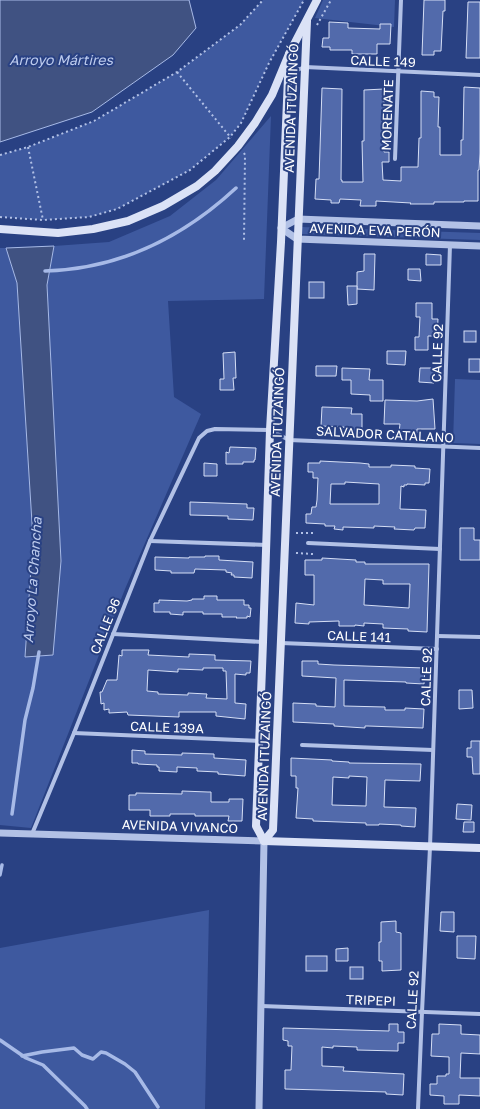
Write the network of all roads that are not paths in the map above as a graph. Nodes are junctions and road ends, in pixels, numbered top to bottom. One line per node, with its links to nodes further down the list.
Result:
1 (317, 0): 3 (main road)
2 (401, 0): 6 (street, MORENATE)
3 (306, 21): 4 (main road); 5 (main road, AVENIDA ITUZAINGÓ)
4 (289, 54): 8 (main road, AVENIDA ITUZAINGÓ); 13 (main road)
5 (305, 68): 6 (street, CALLE 149); 8 (street); 10 (main road, AVENIDA ITUZAINGÓ)
6 (399, 72): 7 (street, CALLE 149); 9 (street, MORENATE)
7 (480, 75)
8 (288, 78): 12 (main road, AVENIDA ITUZAINGÓ)
9 (395, 159)
10 (298, 219): 11 (street, AVENIDA EVA PERÓN); 12 (street, AVENIDA EVA PERÓN); 14 (main road, AVENIDA ITUZAINGÓ)
11 (480, 226)
12 (282, 228): 14 (street, AVENIDA EVA PERÓN); 17 (main road, AVENIDA ITUZAINGÓ)
13 (0, 229)
14 (298, 239): 15 (street, AVENIDA EVA PERÓN); 18 (main road, AVENIDA ITUZAINGÓ)
15 (450, 245): 16 (street, AVENIDA EVA PERÓN); 19 (street, CALLE 92)
16 (480, 246)
17 (270, 430): 18 (street); 21 (street, CALLE 96); 23 (main road, AVENIDA ITUZAINGÓ)
18 (289, 440): 19 (street, SALVADOR CATALANO); 29 (main road, AVENIDA ITUZAINGÓ)
19 (444, 447): 20 (street, SALVADOR CATALANO); 24 (street, CALLE 92)
20 (480, 448)
21 (150, 541): 23 (street); 25 (street, CALLE 96)
22 (308, 543): 24 (street)
23 (267, 545): 28 (main road, AVENIDA ITUZAINGÓ)
24 (440, 549): 26 (street, CALLE 92)
25 (113, 634): 28 (street); 31 (street, CALLE 96)
26 (437, 636): 27 (street); 30 (street, CALLE 92)
27 (480, 637)
28 (263, 642): 32 (main road, AVENIDA ITUZAINGÓ)
29 (280, 643): 30 (street, CALLE 141); 37 (main road, AVENIDA ITUZAINGÓ)
30 (437, 649): 34 (street, CALLE 92)
31 (74, 733): 32 (street, CALLE 139A); 36 (street, CALLE 96)
32 (259, 741): 37 (main road, AVENIDA ITUZAINGÓ)
33 (302, 745): 34 (street)
34 (434, 750): 38 (street, CALLE 92)
35 (0, 833): 36 (street, AVENIDA VIVANCO)
36 (32, 834): 37 (street, AVENIDA VIVANCO)
37 (264, 841): 38 (main road, AVENIDA VIVANCO); 40 (street, AVENIDA ITUZAINGÓ)
38 (430, 847): 39 (main road, AVENIDA VIVANCO); 41 (street, CALLE 92)
39 (480, 848)
40 (261, 1006): 41 (street, TRIPEPI); 43 (street, AVENIDA ITUZAINGÓ)
41 (422, 1012): 42 (street, TRIPEPI); 44 (street, CALLE 92)
42 (480, 1014)
43 (259, 1109)
44 (418, 1109)

